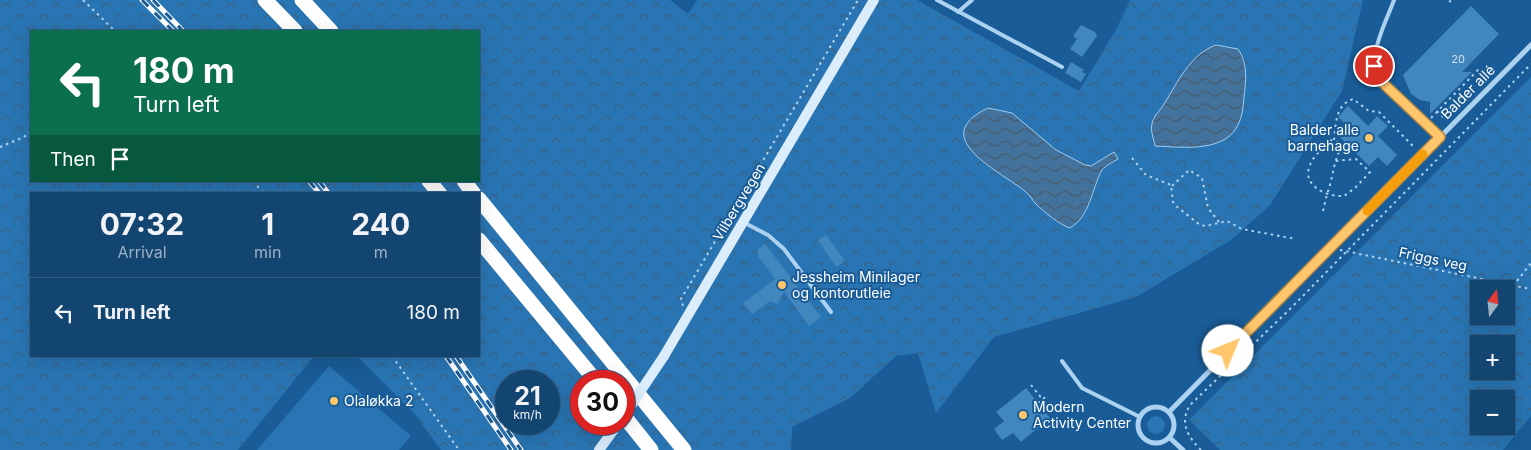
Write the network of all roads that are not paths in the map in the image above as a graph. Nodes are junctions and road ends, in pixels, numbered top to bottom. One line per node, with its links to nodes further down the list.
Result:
1 (265, 0): 8 (highway)
2 (302, 0): 9 (highway)
3 (874, 0): 18 (main road, Vilbergvegen)
4 (937, 0): 7 (lane)
5 (972, 0): 7 (lane)
6 (1394, 0): 12 (lane)
7 (958, 12): 11 (lane)
8 (294, 30)
9 (330, 30)
10 (1531, 45): 12 (street, Balder allé)
11 (1062, 67)
12 (1440, 137): 24 (street, Balder allé)
13 (430, 182): 15 (highway)
14 (465, 182): 16 (highway)
15 (438, 192)
16 (472, 192)
17 (480, 200): 29 (highway)
18 (743, 222): 20 (lane); 23 (main road, Vilbergvegen, bridge)
19 (480, 241): 22 (highway)
20 (830, 312)
21 (1062, 360): 25 (lane)
22 (587, 370)
23 (635, 400)
24 (1169, 412): 25 (street); 28 (street)
25 (1140, 417): 28 (street)
26 (635, 430): 31 (highway)
27 (610, 435): 30 (main road)
28 (1170, 438): 32 (street)
29 (686, 449)
30 (599, 450)
31 (651, 450)
32 (1183, 450)

